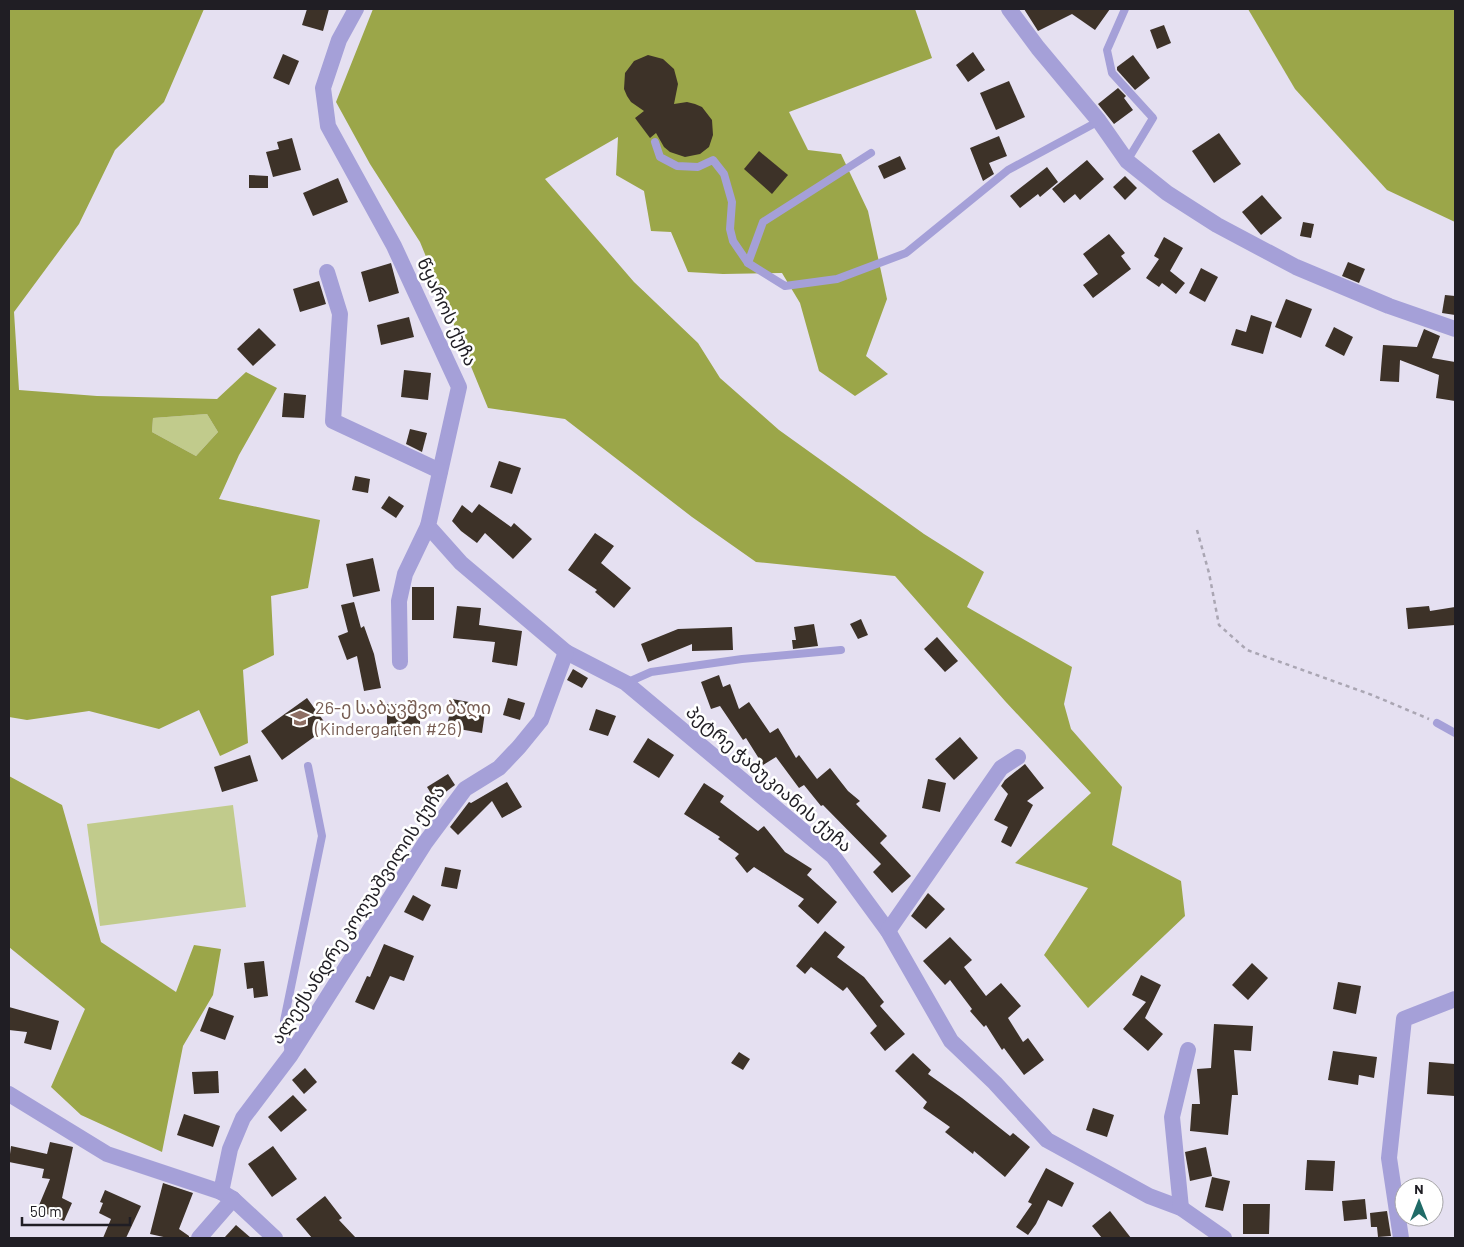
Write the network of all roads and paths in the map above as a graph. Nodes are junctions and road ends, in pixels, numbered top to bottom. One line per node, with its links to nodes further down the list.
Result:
1 (356, 9): 11 (street, წყაროს ქუჩა)
2 (1009, 9): 4 (street)
3 (1125, 9): 7 (lane)
4 (1099, 121): 7 (street); 8 (lane)
5 (655, 142): 8 (lane)
6 (871, 153): 8 (lane)
7 (1127, 161): 10 (street)
8 (748, 263)
9 (327, 272): 11 (street)
10 (1455, 328)
11 (440, 471): 12 (street, წყაროს ქუჩა)
12 (428, 526): 15 (street); 16 (street, წყაროს ქუჩა)
13 (1197, 530): 18 (path)
14 (841, 650): 17 (lane)
15 (566, 652): 17 (street, პეტრე ჭაბუკიანის ქუჩა); 25 (street, ალექსანდრე კოღუაშვილის ქუჩა)
16 (400, 662)
17 (626, 683): 22 (street, პეტრე ჭაბუკიანის ქუჩა)
18 (1437, 722): 19 (lane)
19 (1455, 733)
20 (1018, 757): 22 (street)
21 (308, 766): 25 (lane)
22 (888, 931): 28 (street, პეტრე ჭაბუკიანის ქუჩა)
23 (1455, 999): 32 (street)
24 (1188, 1050): 28 (street)
25 (290, 1056): 27 (street, ალექსანდრე კოღუაშვილის ქუჩა)
26 (9, 1094): 27 (street)
27 (227, 1196): 29 (street); 30 (street)
28 (1181, 1208): 31 (street, პეტრე ჭაბუკიანის ქუჩა)
29 (199, 1238)
30 (275, 1238)
31 (1224, 1238)
32 (1401, 1238)

